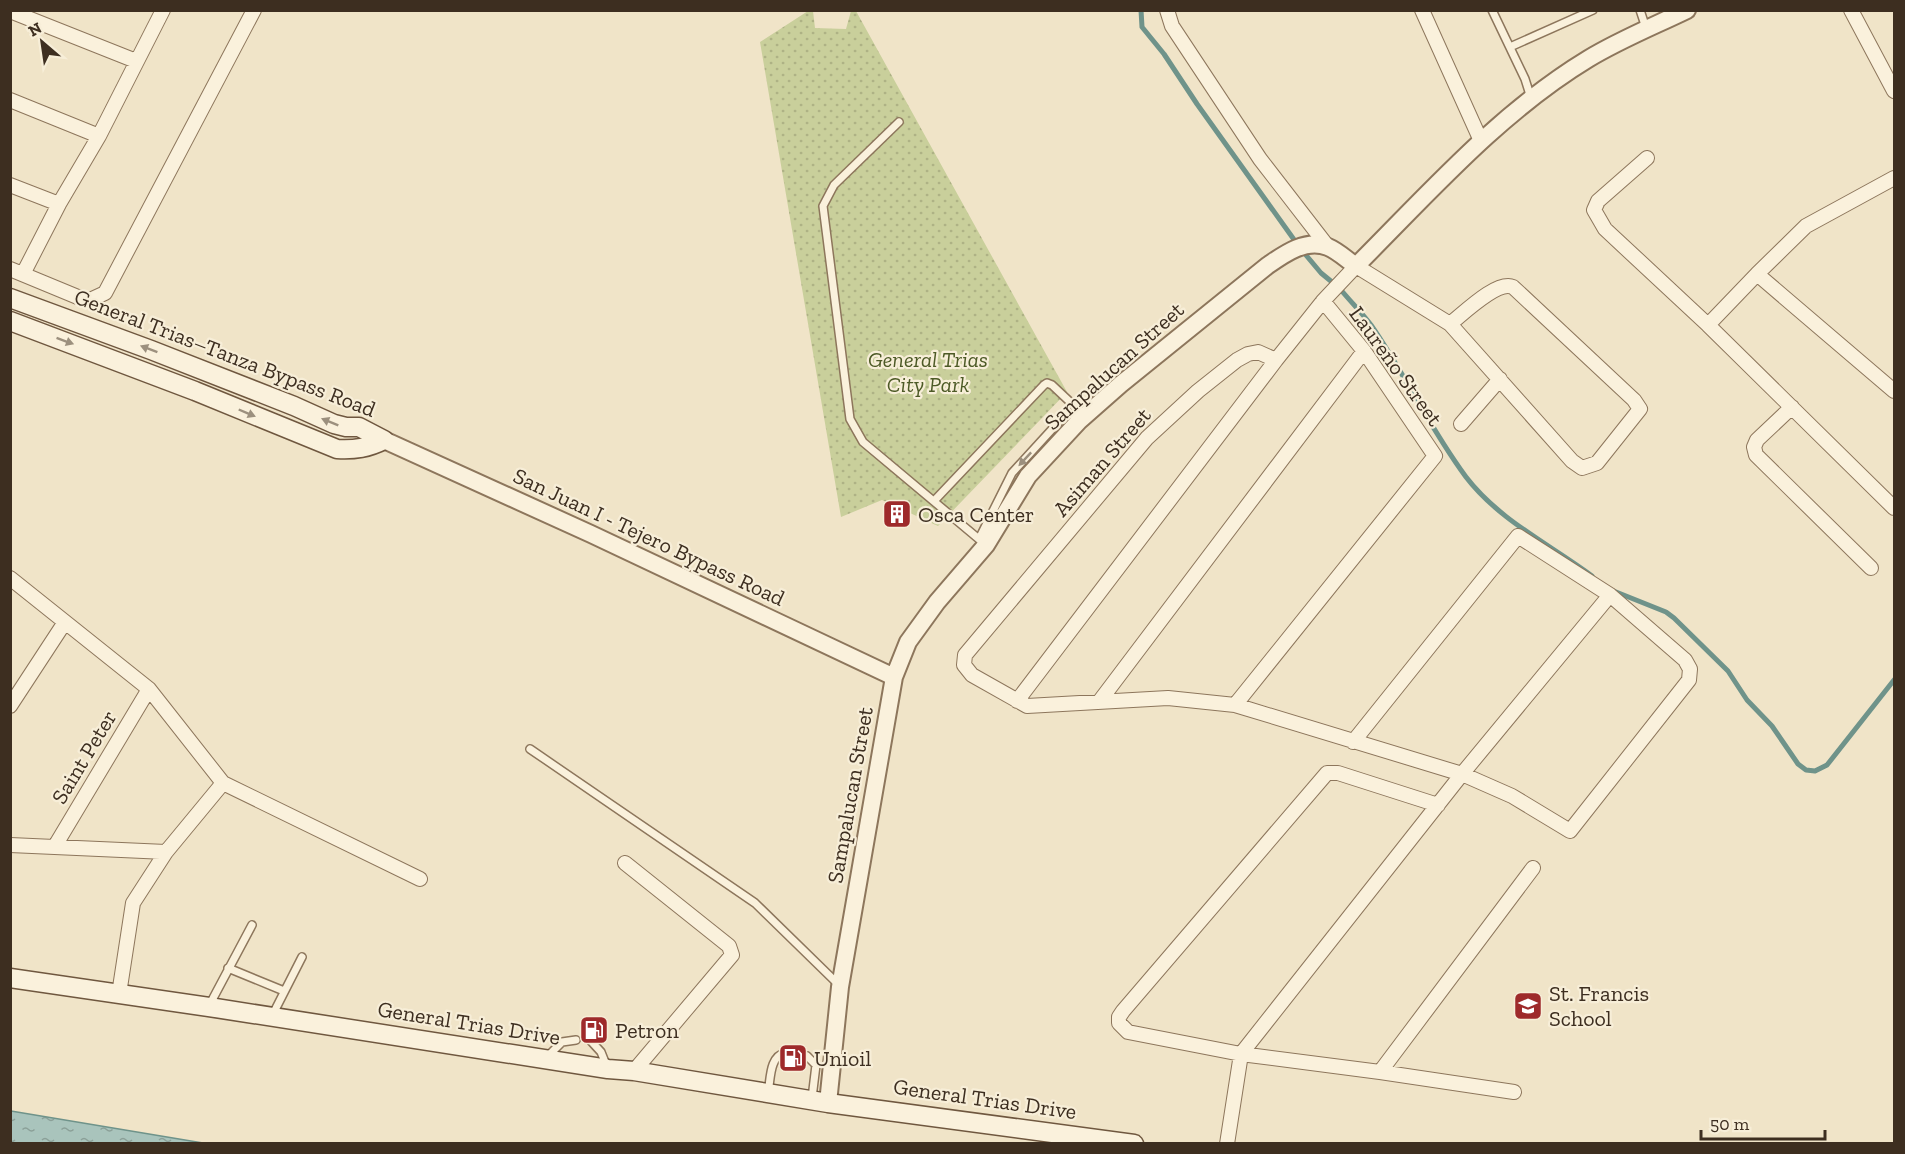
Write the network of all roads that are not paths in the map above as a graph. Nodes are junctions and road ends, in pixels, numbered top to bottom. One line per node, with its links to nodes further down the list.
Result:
1 (163, 10): 13 (street)
2 (254, 10): 26 (street)
3 (1167, 10): 24 (street)
4 (1422, 10): 19 (street)
5 (1492, 10): 12 (lane)
6 (1593, 10): 12 (lane)
7 (1640, 10): 11 (lane)
8 (1687, 10): 11 (street)
9 (1851, 10): 14 (street)
10 (10, 11): 13 (street)
11 (1646, 29): 15 (street)
12 (1510, 47): 15 (lane)
13 (136, 61): 18 (street)
14 (1894, 91)
15 (1531, 98): 19 (street)
16 (10, 100): 18 (street)
17 (899, 122): 41 (lane)
18 (99, 136): 23 (street)
19 (1481, 141): 25 (street)
20 (1647, 158): 32 (street)
21 (1894, 178): 27 (street)
22 (10, 185): 23 (street)
23 (59, 204): 26 (street)
24 (1328, 247): 25 (street); 38 (street, Sampalucan Street)
25 (1356, 266): 29 (street); 31 (street)
26 (17, 271)
27 (1757, 274): 32 (street); 36 (street)
28 (10, 298): 40 (main road, General Trias–Tanza Bypass Road, one-way to 28)
29 (1323, 301): 33 (street, Laureño Street); 34 (street)
30 (10, 321): 40 (main road, General Trias–Tanza Bypass Road, one-way to 40)
31 (1450, 324): 35 (street); 35 (street)
32 (1708, 325): 37 (street)
33 (1364, 351): 51 (street); 52 (street, Laureño Street)
34 (1276, 360): 50 (street); 50 (street, Asiman Street)
35 (1500, 379): 39 (street)
36 (1894, 391)
37 (1792, 407): 42 (street); 44 (street)
38 (1085, 416): 41 (lane); 43 (street, Sampalucan Street)
39 (1461, 424)
40 (384, 440): 48 (street, San Juan I - Tejero Bypass Road)
41 (934, 501): 43 (lane)
42 (1894, 508)
43 (982, 542): 48 (street, Sampalucan Street)
44 (1871, 568)
45 (10, 578): 47 (street)
46 (1610, 595): 54 (street); 56 (street); 56 (street)
47 (66, 622): 49 (street); 53 (street)
48 (894, 677): 69 (street, Sampalucan Street)
49 (149, 689): 57 (street); 60 (street, Saint Peter)
50 (1017, 701): 51 (street)
51 (1099, 702): 52 (street)
52 (1235, 705): 54 (street)
53 (10, 706)
54 (1353, 742): 56 (street)
55 (530, 749): 69 (lane)
56 (1462, 774): 58 (street)
57 (223, 783): 61 (street); 64 (street)
58 (1438, 805): 77 (street); 77 (street)
59 (10, 845): 60 (street)
60 (55, 846): 61 (street)
61 (166, 852): 71 (street)
62 (625, 863): 82 (street)
63 (1533, 868): 83 (street)
64 (420, 879)
65 (252, 925): 67 (lane)
66 (302, 957): 70 (lane)
67 (228, 968): 70 (lane); 72 (lane)
68 (10, 978): 71 (main road, General Trias Drive)
69 (840, 987): 80 (street, Sampalucan Street)
70 (284, 991): 73 (lane)
71 (119, 994): 72 (main road, General Trias Drive)
72 (209, 1007): 73 (main road, General Trias Drive)
73 (272, 1016): 79 (main road, General Trias Drive)
74 (576, 1040): 79 (lane)
75 (590, 1040): 81 (lane)
76 (786, 1052): 85 (lane)
77 (1241, 1054): 83 (street); 88 (street)
78 (807, 1056): 80 (lane)
79 (545, 1059): 81 (main road, General Trias Drive)
80 (824, 1065): 86 (street, Sampalucan Street)
81 (608, 1069): 82 (main road, General Trias Drive)
82 (634, 1071): 85 (main road, General Trias Drive)
83 (1380, 1072): 84 (street)
84 (1514, 1092)
85 (768, 1094): 86 (main road, General Trias Drive)
86 (820, 1102): 87 (main road, General Trias Drive)
87 (1134, 1143)
88 (1227, 1143)

